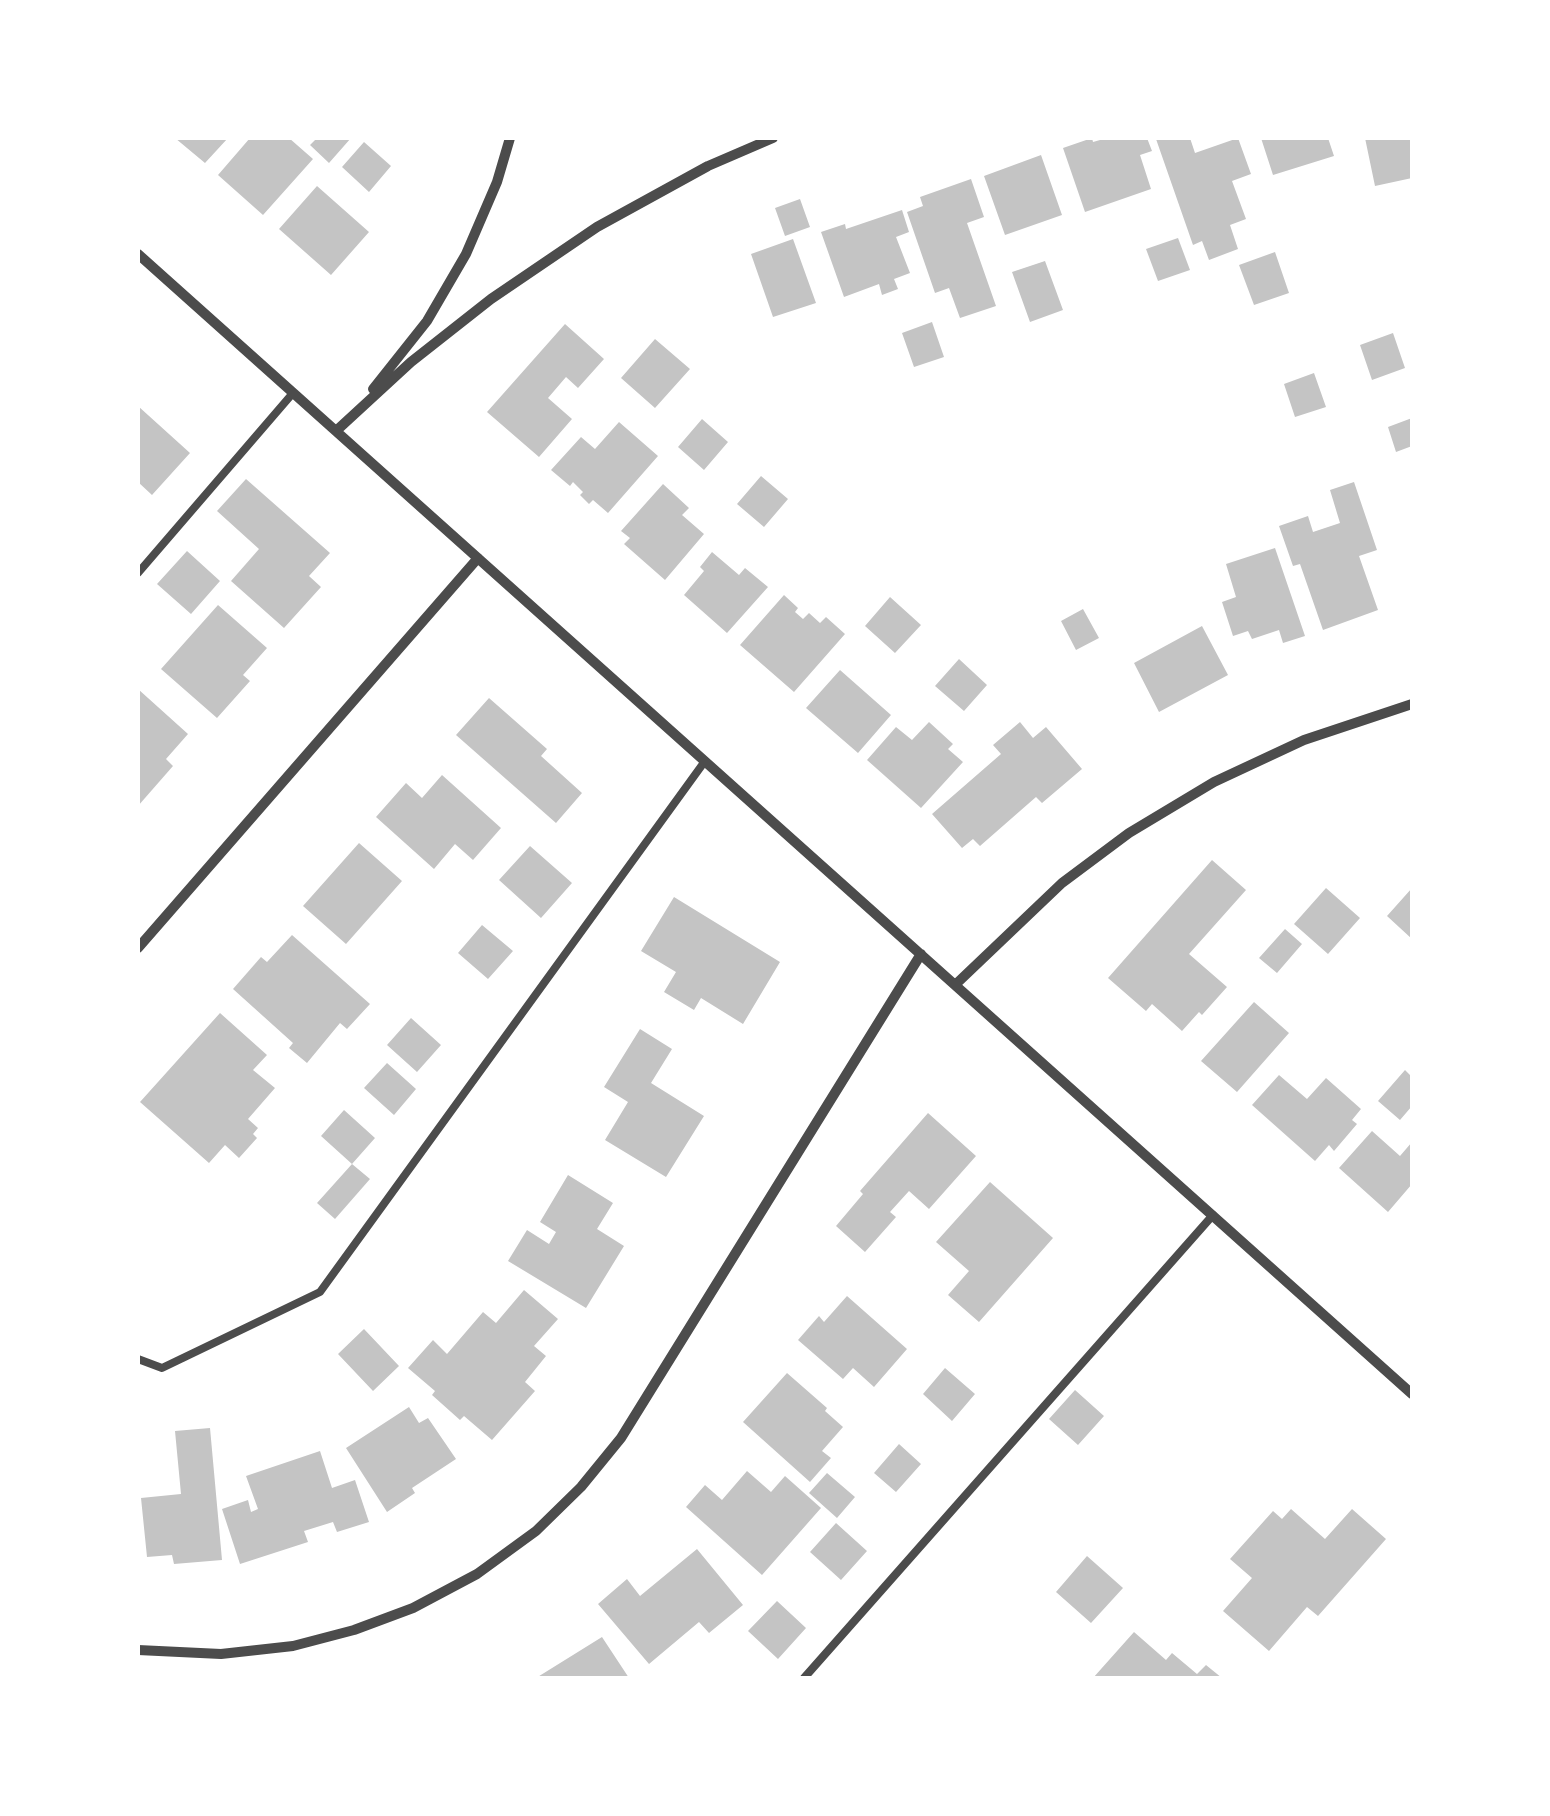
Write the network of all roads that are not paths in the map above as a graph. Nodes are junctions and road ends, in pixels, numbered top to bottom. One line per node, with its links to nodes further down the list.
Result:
1 (510, 138): 5 (street)
2 (772, 138): 5 (street)
3 (138, 254): 4 (street)
4 (293, 393): 5 (street); 7 (lane)
5 (336, 431): 6 (street)
6 (478, 558): 9 (street); 10 (street)
7 (138, 573)
8 (1412, 704): 12 (street)
9 (705, 761): 11 (street); 14 (lane)
10 (138, 948)
11 (920, 954): 12 (street); 16 (street)
12 (955, 985): 13 (street)
13 (1212, 1215): 15 (street); 17 (lane)
14 (138, 1359)
15 (1412, 1394)
16 (138, 1650)
17 (804, 1678)

